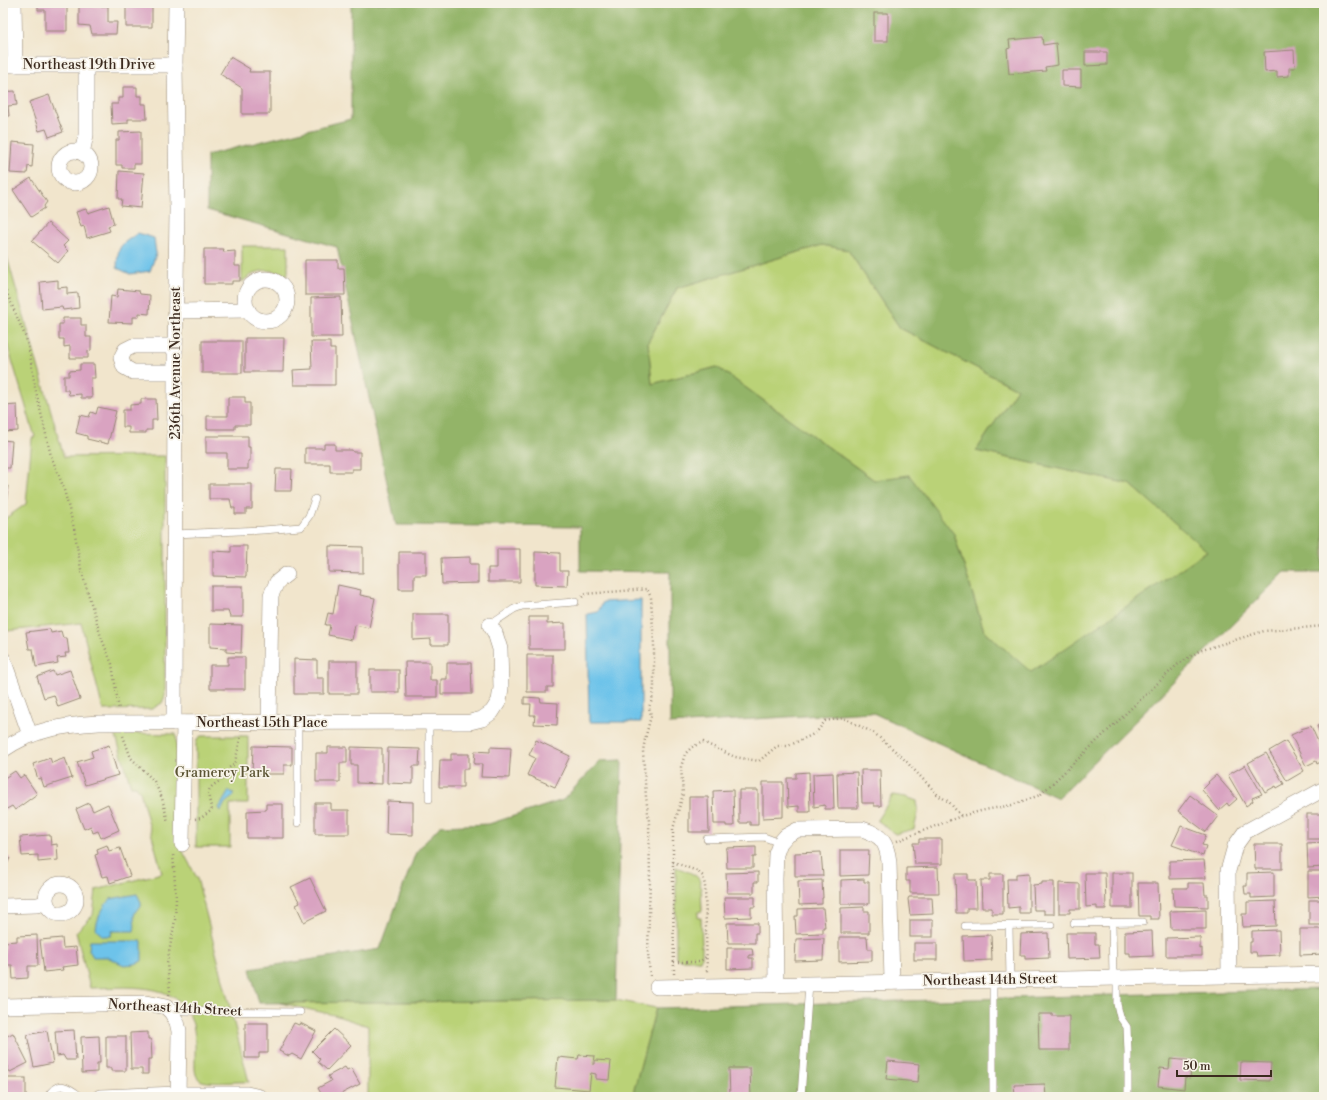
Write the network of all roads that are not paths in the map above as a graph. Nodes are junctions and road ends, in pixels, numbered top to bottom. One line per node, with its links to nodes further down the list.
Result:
1 (14, 3): 3 (street)
2 (176, 3): 4 (street, 236th Avenue Northeast)
3 (9, 65): 5 (street, Northeast 19th Drive)
4 (175, 65): 5 (street, Northeast 19th Drive); 8 (street, 236th Avenue Northeast)
5 (86, 66): 6 (street)
6 (82, 153)
7 (248, 310): 8 (street)
8 (176, 311): 9 (street, 236th Avenue Northeast)
9 (175, 346): 10 (street, 236th Avenue Northeast); 10 (street)
10 (175, 372): 12 (street, 236th Avenue Northeast)
11 (315, 499): 12 (lane)
12 (175, 534): 19 (street, 236th Avenue Northeast)
13 (287, 574): 20 (street)
14 (575, 602): 15 (lane)
15 (490, 625): 18 (street, Northeast 15th Place)
16 (3, 659): 21 (street)
17 (298, 722): 18 (street, Northeast 15th Place); 20 (street, Northeast 15th Place); 25 (lane)
18 (429, 722): 24 (lane)
19 (179, 723): 20 (street, Northeast 15th Place); 21 (street, Northeast 15th Place); 28 (street, 236th Avenue Northeast)
20 (269, 723)
21 (30, 735): 22 (street, Northeast 15th Place)
22 (3, 750)
23 (1324, 789): 38 (street)
24 (429, 799)
25 (298, 823)
26 (707, 838): 27 (lane)
27 (780, 843): 42 (street); 43 (street)
28 (177, 848)
29 (46, 903): 30 (street)
30 (3, 906)
31 (1143, 922): 33 (lane)
32 (1074, 923): 33 (lane)
33 (1112, 923): 39 (lane)
34 (1051, 925): 36 (lane)
35 (965, 926): 36 (lane)
36 (1009, 926): 41 (lane)
37 (1324, 974): 38 (street, Northeast 14th Street)
38 (1229, 976): 39 (street, Northeast 14th Street)
39 (1115, 978): 41 (street, Northeast 14th Street); 56 (lane)
40 (993, 980): 41 (street, Northeast 14th Street); 42 (street, Northeast 14th Street); 55 (lane)
41 (1010, 980)
42 (892, 982): 44 (street, Northeast 14th Street)
43 (776, 984): 44 (street, Northeast 14th Street); 45 (street, Northeast 14th Street)
44 (809, 984): 54 (lane)
45 (656, 987)
46 (3, 1006): 47 (street, Northeast 14th Street)
47 (166, 1007): 48 (lane, Northeast 14th Street); 49 (street)
48 (300, 1012)
49 (178, 1095): 52 (street); 53 (street)
50 (48, 1097): 51 (lane)
51 (81, 1097)
52 (100, 1097)
53 (260, 1097)
54 (801, 1097)
55 (994, 1097)
56 (1128, 1097)

